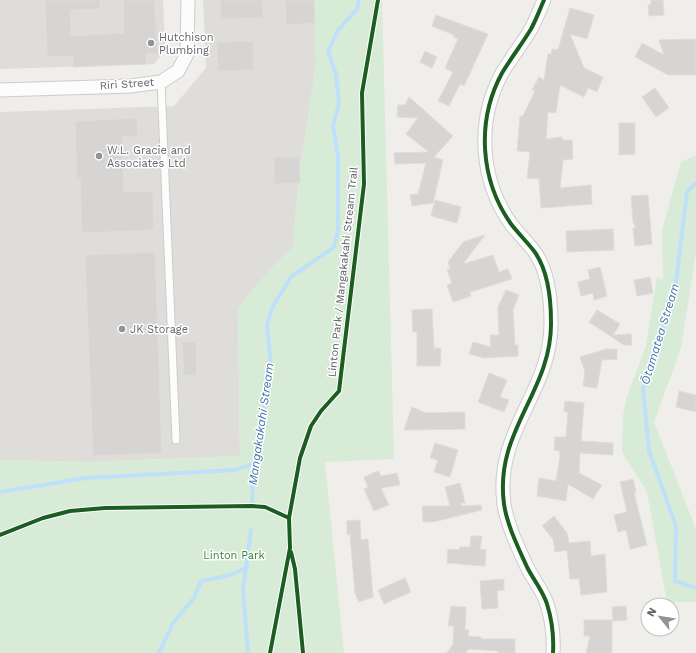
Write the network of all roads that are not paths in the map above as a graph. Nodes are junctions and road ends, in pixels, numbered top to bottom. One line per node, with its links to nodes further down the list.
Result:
1 (188, 0): 3 (street, Riri Street)
2 (544, 0): 6 (street)
3 (161, 82): 4 (street, Riri Street); 5 (lane)
4 (0, 90)
5 (176, 440)
6 (553, 653)

